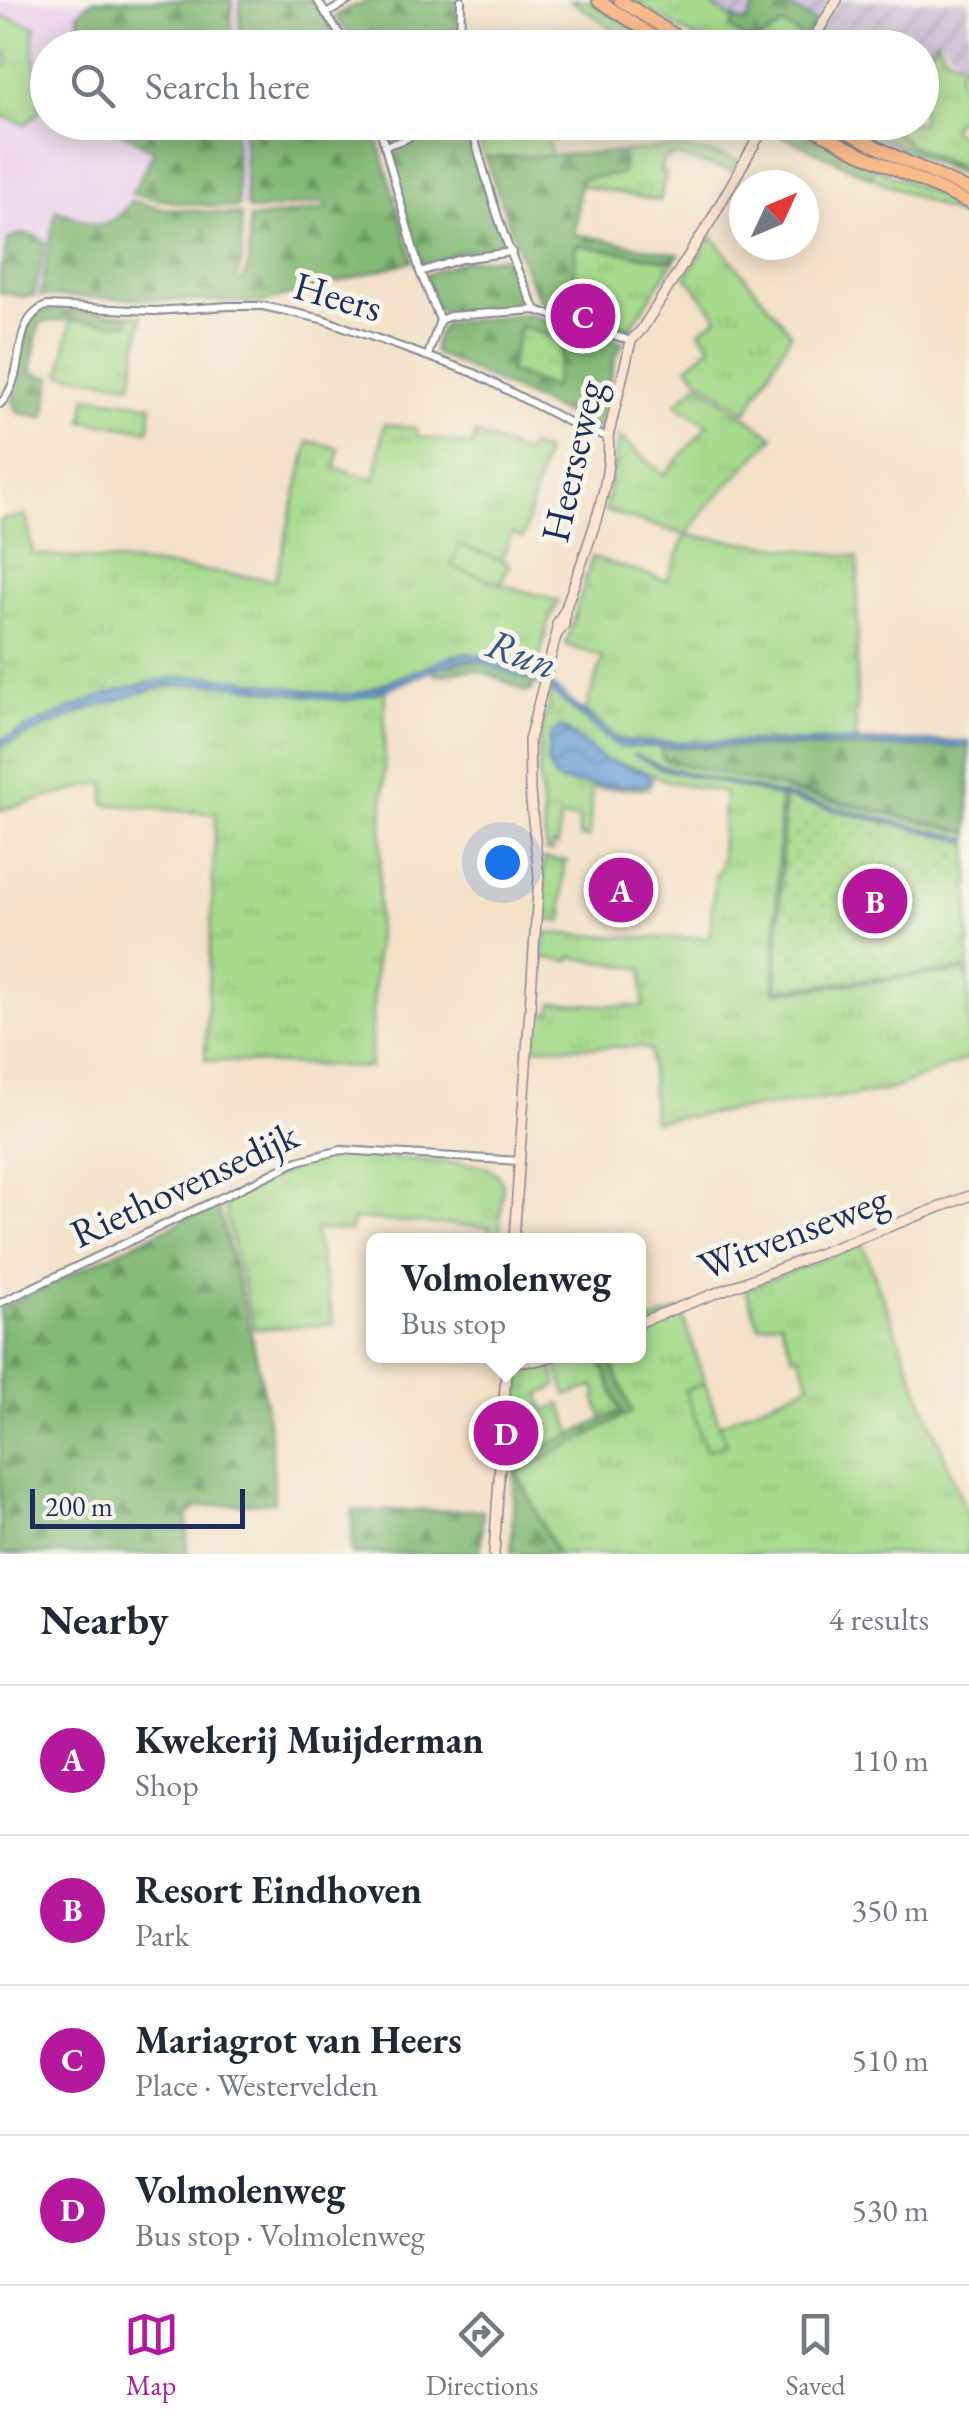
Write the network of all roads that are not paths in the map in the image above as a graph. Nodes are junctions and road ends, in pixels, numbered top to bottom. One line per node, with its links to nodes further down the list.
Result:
1 (317, 0): 7 (street)
2 (350, 0): 7 (street)
3 (461, 0): 9 (street)
4 (598, 0): 10 (highway)
5 (620, 0): 11 (highway)
6 (838, 0): 12 (street)
7 (326, 14): 8 (street)
8 (337, 30)
9 (460, 30)
10 (644, 30)
11 (667, 30)
12 (819, 30)
13 (382, 140): 19 (street)
14 (404, 140): 19 (street)
15 (475, 140): 22 (street)
16 (758, 140): 26 (street, Heerseweg)
17 (834, 140): 21 (highway)
18 (864, 140): 20 (highway)
19 (384, 146): 23 (street)
20 (969, 190)
21 (969, 202)
22 (512, 252): 23 (street); 24 (street)
23 (420, 272): 25 (street)
24 (536, 310): 25 (street); 26 (street)
25 (440, 320): 27 (street)
26 (631, 340): 29 (street, Heerseweg)
27 (428, 355): 28 (street, Heers); 29 (street, Heers)
28 (0, 404)
29 (608, 438): 30 (street, Heerseweg)
30 (520, 1162): 32 (street, Heerseweg); 33 (street, Riethovensedijk)
31 (969, 1196): 34 (street, Witvenseweg)
32 (515, 1233)
33 (0, 1303)
34 (646, 1320)
35 (506, 1363): 36 (street)
36 (494, 1554)

